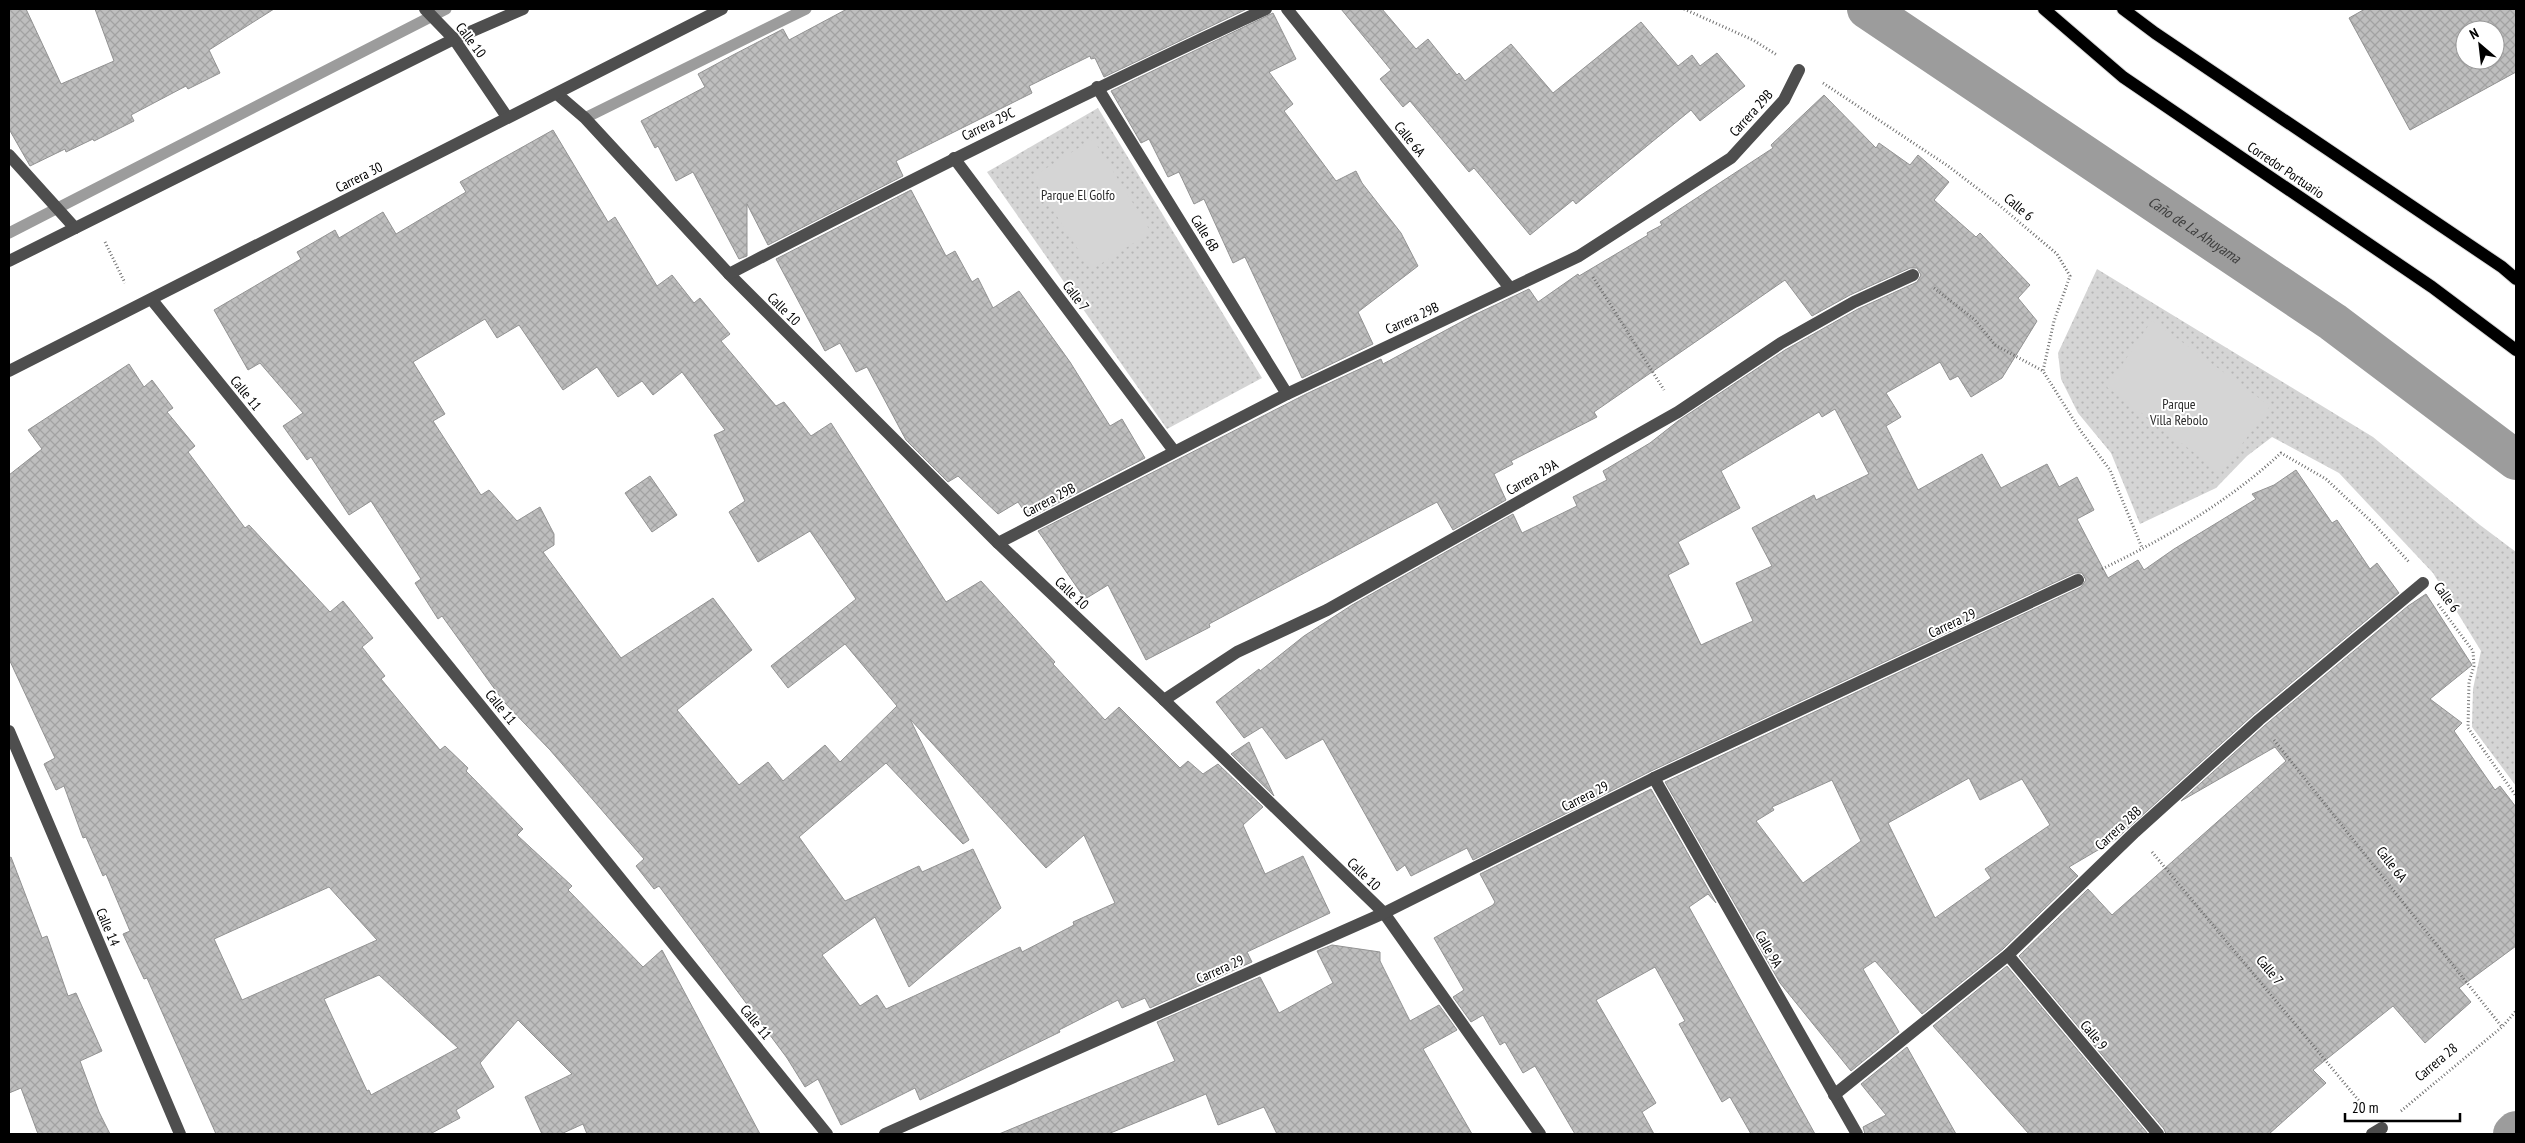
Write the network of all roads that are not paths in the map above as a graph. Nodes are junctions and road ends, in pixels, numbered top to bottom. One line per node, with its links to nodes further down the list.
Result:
1 (425, 9): 8 (street, Calle 10)
2 (523, 9): 8 (street)
3 (722, 9): 11 (street, Carrera 30)
4 (1266, 9): 10 (street, Carrera 29C)
5 (1287, 9): 20 (street, Calle 6A)
6 (2044, 9): 22 (main road, Corredor Portuario)
7 (2123, 9): 19 (main road)
8 (454, 39): 12 (street, Calle 10); 15 (street)
9 (1799, 70): 20 (street, Carrera 29B)
10 (1097, 87): 14 (street, Carrera 29C); 24 (street, Calle 6B)
11 (557, 94): 12 (street, Carrera 30); 17 (street, Calle 10)
12 (507, 117): 21 (street, Carrera 30)
13 (9, 155): 15 (street)
14 (954, 158): 17 (street, Carrera 29C); 25 (street, Calle 7)
15 (75, 228): 16 (street)
16 (9, 261)
17 (729, 274): 26 (street, Calle 10)
18 (1913, 275): 29 (street, Carrera 29A)
19 (2516, 279)
20 (1510, 288): 24 (street, Carrera 29B)
21 (152, 300): 23 (street, Carrera 30); 36 (street, Calle 11)
22 (2516, 350)
23 (9, 371)
24 (1287, 394): 25 (street, Carrera 29B)
25 (1174, 452): 26 (street, Carrera 29B)
26 (998, 543): 29 (street, Calle 10)
27 (2078, 580): 31 (street, Carrera 29)
28 (2423, 584): 33 (street, Carrera 28B)
29 (1164, 700): 32 (street, Calle 10)
30 (9, 731): 35 (street, Calle 14)
31 (1654, 778): 32 (street, Carrera 29); 34 (street, Calle 9A)
32 (1384, 914): 37 (street, Carrera 29); 38 (street, Calle 10)
33 (2008, 955): 34 (street, Carrera 28B); 40 (street, Calle 9)
34 (1834, 1095): 39 (street, Calle 9A)
35 (180, 1134)
36 (827, 1134)
37 (885, 1134)
38 (1540, 1134)
39 (1857, 1134)
40 (2158, 1134)

